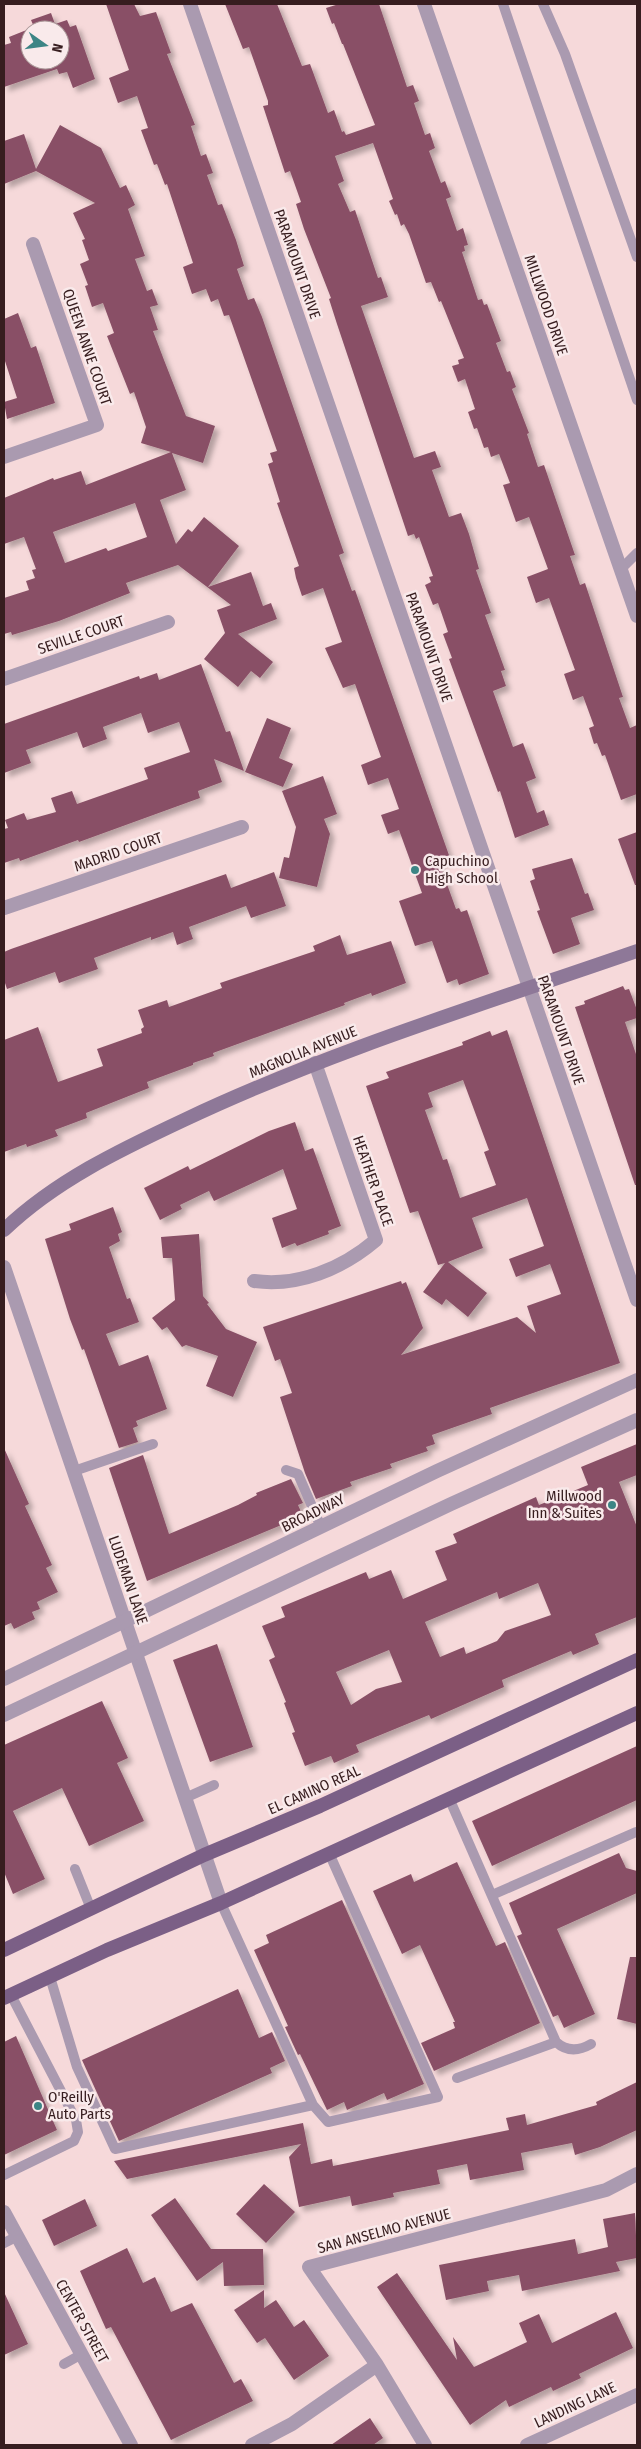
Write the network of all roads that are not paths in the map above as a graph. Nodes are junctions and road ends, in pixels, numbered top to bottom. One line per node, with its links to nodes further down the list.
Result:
1 (190, 4): 17 (street, PARAMOUNT DRIVE)
2 (424, 4): 10 (street, MILLWOOD DRIVE)
3 (503, 4): 7 (lane)
4 (543, 4): 6 (lane)
5 (33, 244): 8 (street, QUEEN ANNE COURT)
6 (637, 257)
7 (637, 400)
8 (4, 457)
9 (637, 552): 10 (lane)
10 (621, 569): 11 (street, MILLWOOD DRIVE)
11 (637, 616)
12 (168, 622): 13 (street, SEVILLE COURT)
13 (4, 678)
14 (242, 827): 15 (street, MADRID COURT)
15 (4, 908)
16 (637, 951): 17 (main road, MAGNOLIA AVENUE)
17 (529, 987): 18 (main road, MAGNOLIA AVENUE); 22 (street, PARAMOUNT DRIVE)
18 (315, 1064): 19 (main road, MAGNOLIA AVENUE); 21 (street, HEATHER PLACE)
19 (4, 1230)
20 (4, 1267): 27 (street, LUDEMAN LANE)
21 (254, 1281)
22 (637, 1300)
23 (637, 1380): 28 (street, BROADWAY)
24 (637, 1420): 30 (street)
25 (153, 1444): 27 (lane)
26 (286, 1470): 28 (lane)
27 (74, 1471): 29 (street, LUDEMAN LANE)
28 (321, 1527): 29 (street, BROADWAY)
29 (125, 1622): 30 (street, LUDEMAN LANE); 32 (street, BROADWAY)
30 (136, 1653): 34 (street); 36 (street, LUDEMAN LANE)
31 (637, 1660): 40 (main road, EL CAMINO REAL)
32 (4, 1679)
33 (637, 1713): 37 (main road)
34 (4, 1715)
35 (214, 1785): 36 (lane)
36 (185, 1798): 40 (street, LUDEMAN LANE)
37 (449, 1798): 39 (main road); 42 (lane)
38 (636, 1832): 42 (lane)
39 (329, 1853): 43 (main road); 51 (lane)
40 (204, 1855): 43 (street, LUDEMAN LANE); 44 (main road, EL CAMINO REAL)
41 (75, 1869): 44 (lane)
42 (492, 1895): 48 (lane)
43 (221, 1902): 46 (main road); 51 (lane)
44 (91, 1910): 45 (main road, EL CAMINO REAL)
45 (4, 1950)
46 (50, 1977): 47 (main road); 51 (lane)
47 (7, 1997): 52 (lane)
48 (556, 2042): 49 (lane); 50 (lane)
49 (591, 2044)
50 (457, 2078)
51 (312, 2105)
52 (4, 2174)
53 (637, 2174): 58 (street, SAN ANSELMO AVENUE)
54 (4, 2212): 55 (street, CENTER STREET)
55 (10, 2240): 56 (street, CENTER STREET)
56 (82, 2354): 57 (lane); 60 (street, CENTER STREET)
57 (64, 2364)
58 (377, 2365): 61 (street); 62 (street)
59 (637, 2394): 63 (street, LANDING LANE)
60 (131, 2445)
61 (252, 2445)
62 (425, 2445)
63 (527, 2445)

